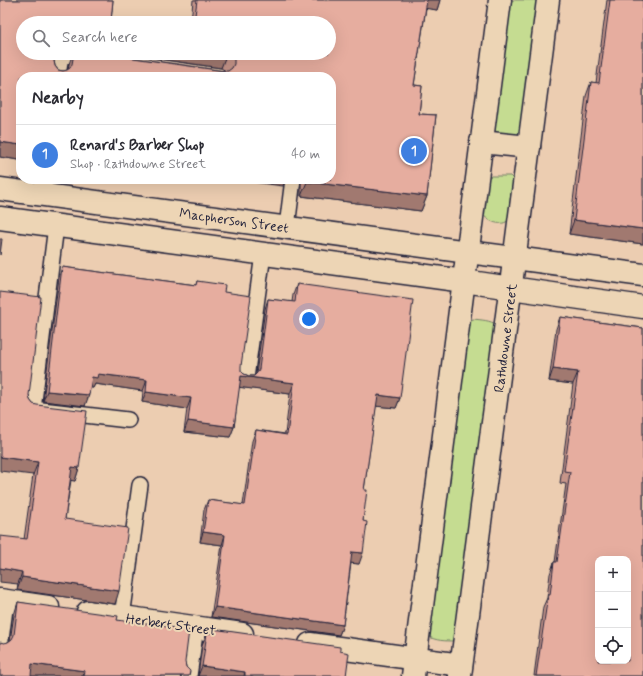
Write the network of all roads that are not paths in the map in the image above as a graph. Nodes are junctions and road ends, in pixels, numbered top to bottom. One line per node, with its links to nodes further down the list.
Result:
1 (500, 0): 7 (street)
2 (548, 0): 8 (street, Rathdowne Street)
3 (60, 60): 6 (lane)
4 (100, 60): 5 (lane)
5 (106, 61)
6 (59, 72)
7 (481, 142): 8 (street); 15 (street)
8 (529, 147): 17 (street, Rathdowne Street)
9 (292, 184): 14 (lane)
10 (44, 187): 11 (street, Macpherson Street); 14 (street, Macpherson Street)
11 (0, 189)
12 (0, 218): 13 (street)
13 (56, 226): 16 (street); 23 (lane)
14 (287, 227): 15 (street, Macpherson Street)
15 (468, 252): 17 (street, Macpherson Street); 19 (street)
16 (263, 254): 19 (street); 22 (lane)
17 (515, 258): 18 (street); 20 (street, Rathdowne Street)
18 (643, 276)
19 (464, 281): 20 (street); 31 (street)
20 (511, 288): 21 (street); 32 (street, Rathdowne Street)
21 (643, 306)
22 (246, 378)
23 (128, 420)
24 (140, 485): 26 (lane)
25 (3, 600): 26 (street, Herbert Street); 30 (lane)
26 (122, 617): 27 (street, Herbert Street)
27 (196, 627): 28 (street, Herbert Street); 33 (lane)
28 (265, 637)
29 (288, 640): 31 (street)
30 (0, 647)
31 (414, 667): 32 (street)
32 (461, 671)
33 (189, 676)

